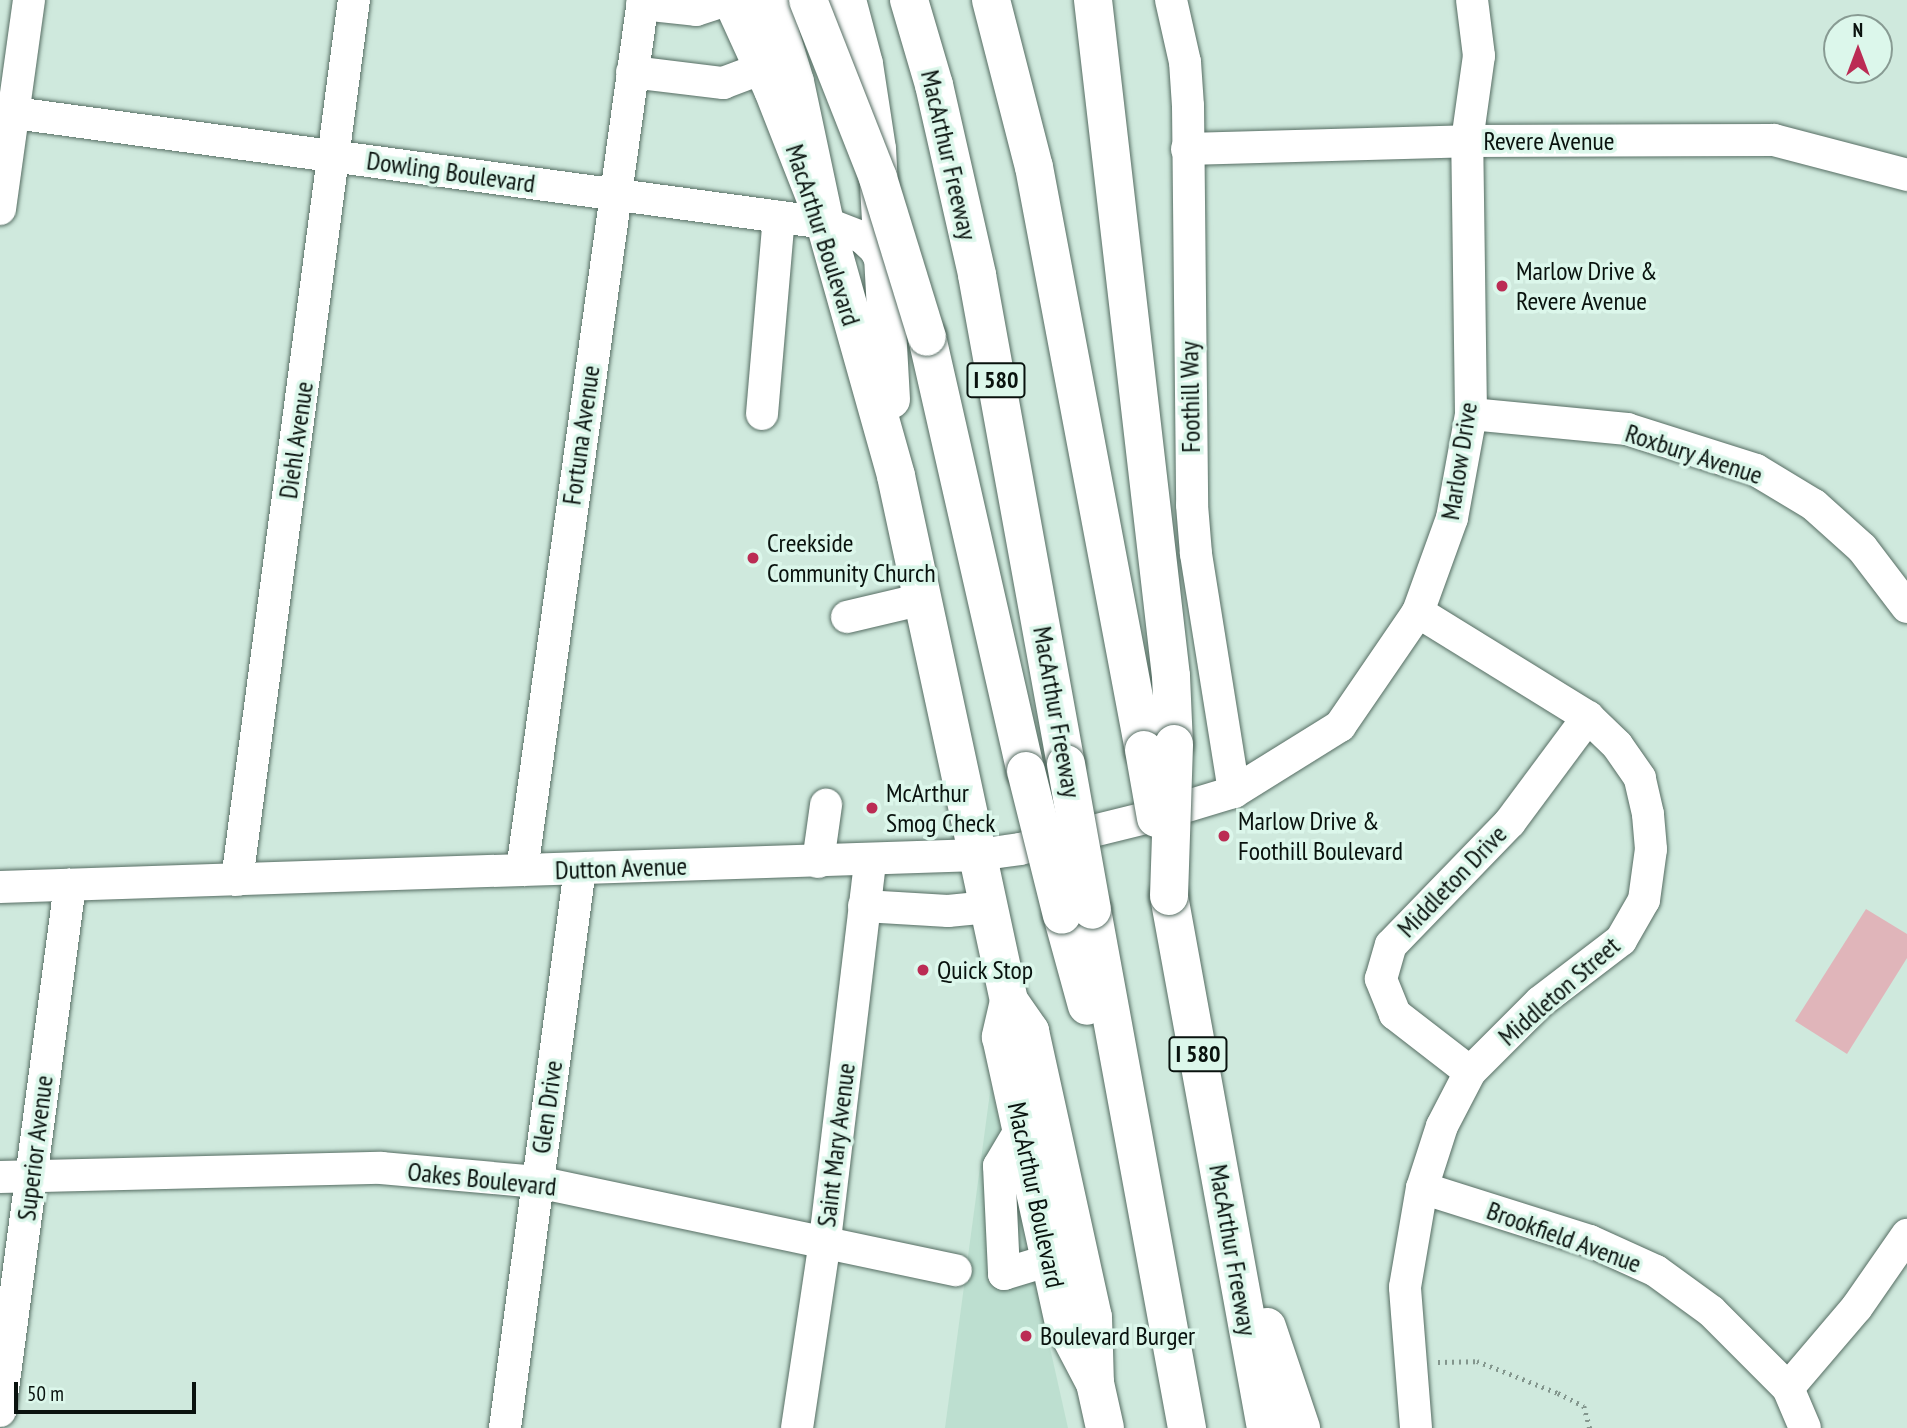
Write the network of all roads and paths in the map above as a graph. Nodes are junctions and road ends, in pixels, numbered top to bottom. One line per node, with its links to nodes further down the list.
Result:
1 (29, 0): 16 (street)
2 (354, 0): 19 (street, Diehl Avenue)
3 (726, 0): 13 (street)
4 (732, 0): 14 (main road, MacArthur Boulevard)
5 (770, 0): 24 (main road)
6 (808, 0): 47 (main road, bridge)
7 (846, 0): 25 (main road, MacArthur Boulevard)
8 (909, 0): 47 (main road, MacArthur Freeway / I 580, bridge)
9 (991, 0): 34 (main road)
10 (1093, 0): 34 (main road)
11 (1171, 0): 18 (street, Foothill Way)
12 (1472, 0): 17 (street, Marlow Drive)
13 (643, 2): 15 (street, Fortuna Avenue)
14 (764, 68): 15 (street); 24 (main road, MacArthur Boulevard)
15 (632, 72): 21 (street, Fortuna Avenue)
16 (6, 112): 19 (street, Dowling Boulevard); 22 (street)
17 (1467, 141): 18 (street, Revere Avenue); 20 (street, Revere Avenue); 26 (street, Marlow Drive)
18 (1187, 149): 35 (street, Foothill Way)
19 (333, 157): 21 (street, Dowling Boulevard); 42 (street, Diehl Avenue)
20 (1907, 175)
21 (615, 194): 23 (street, Dowling Boulevard); 41 (street, Fortuna Avenue)
22 (0, 209)
23 (779, 217): 24 (street, Dowling Boulevard); 27 (street)
24 (825, 223): 25 (street, Dowling Boulevard); 28 (main road, MacArthur Boulevard)
25 (884, 267): 28 (main road, MacArthur Boulevard)
26 (1471, 414): 30 (street, Roxbury Avenue); 31 (street, Marlow Drive)
27 (762, 415)
28 (896, 476): 29 (main road, MacArthur Boulevard)
29 (923, 599): 32 (street); 37 (main road, MacArthur Boulevard)
30 (1907, 607)
31 (1418, 612): 33 (street, Middleton Street); 35 (street, Marlow Drive)
32 (847, 617)
33 (1588, 717): 49 (street, Middleton Street); 49 (street, Middleton Drive)
34 (1159, 747): 54 (main road, MacArthur Freeway / I 580, bridge)
35 (1234, 792): 37 (street, Dutton Avenue)
36 (826, 805): 39 (street)
37 (978, 855): 38 (street, Dutton Avenue); 46 (main road, MacArthur Boulevard)
38 (870, 861): 39 (street, Dutton Avenue); 45 (street, Saint Mary Avenue)
39 (818, 862): 40 (street, Dutton Avenue)
40 (580, 869): 41 (street, Dutton Avenue); 52 (street, Glen Drive)
41 (522, 870): 42 (street, Dutton Avenue)
42 (237, 880): 43 (street, Dutton Avenue)
43 (70, 885): 44 (street, Dutton Avenue); 50 (street, Superior Avenue)
44 (0, 887)
45 (864, 906): 46 (street); 56 (street, Saint Mary Avenue)
46 (989, 907): 48 (main road, MacArthur Boulevard)
47 (1077, 913): 65 (main road, MacArthur Freeway / I 580)
48 (1009, 1001): 59 (main road, MacArthur Boulevard); 59 (main road, MacArthur Boulevard)
49 (1470, 1072): 53 (street, Middleton Street)
50 (32, 1176): 51 (street, Oakes Boulevard); 52 (street, Oakes Boulevard); 61 (street, Superior Avenue)
51 (0, 1177)
52 (537, 1182): 56 (street, Oakes Boulevard); 62 (street, Glen Drive)
53 (1422, 1188): 58 (street, Middleton Street); 60 (street, Brookfield Avenue)
54 (1226, 1212): 66 (main road, MacArthur Freeway / I 580); 67 (main road)
55 (1907, 1234): 60 (street)
56 (825, 1240): 57 (street, Oakes Boulevard); 63 (street, Saint Mary Avenue)
57 (956, 1270)
58 (1409, 1363): 68 (street, Middleton Street); 69 (path)
59 (1095, 1383): 64 (main road, MacArthur Boulevard)
60 (1788, 1388): 70 (street, Brookfield Avenue)
61 (0, 1411)
62 (505, 1428)
63 (797, 1428)
64 (1105, 1428)
65 (1187, 1428)
66 (1266, 1428)
67 (1301, 1428)
68 (1416, 1428)
69 (1590, 1428)
70 (1805, 1428)

